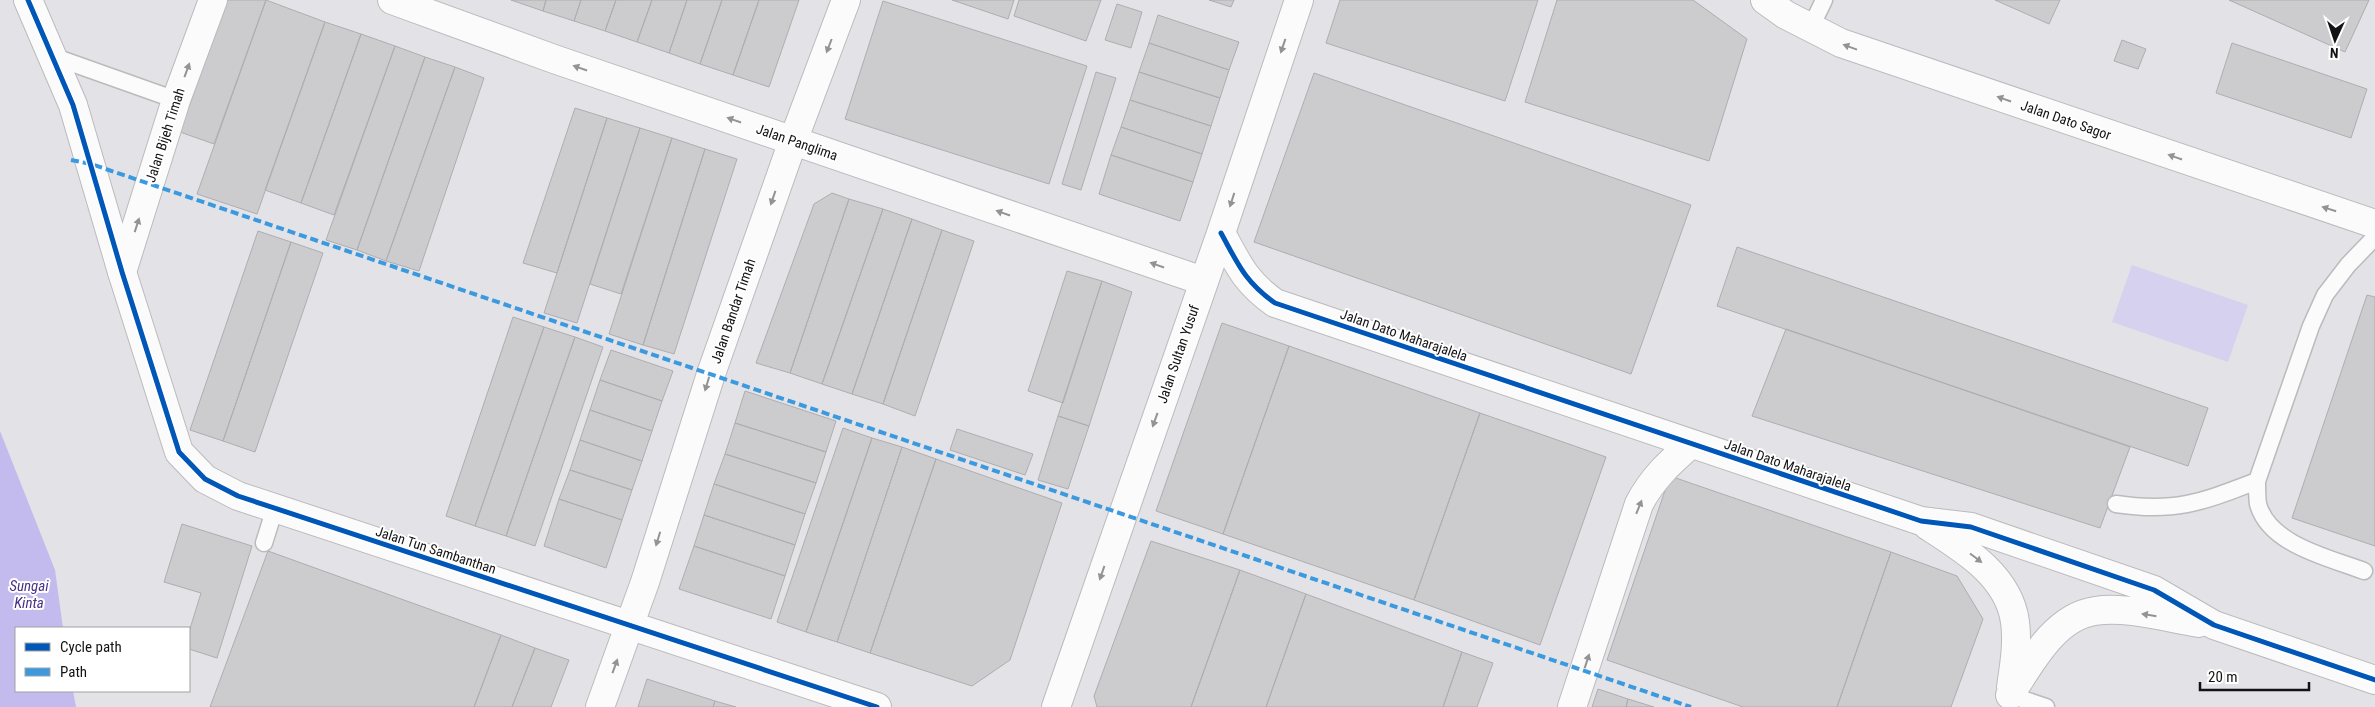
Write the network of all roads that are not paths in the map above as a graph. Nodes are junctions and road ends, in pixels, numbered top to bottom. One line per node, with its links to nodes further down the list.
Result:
1 (28, 0): 9 (street, Jalan Tun Sambanthan)
2 (213, 0): 10 (street, Jalan Bijeh Timah, one-way to 2)
3 (392, 0): 11 (street, Jalan Panglima, one-way to 3)
4 (846, 0): 11 (street, Jalan Bandar Timah, one-way to 11)
5 (1299, 0): 13 (street, Jalan Sultan Yusuf, one-way to 13)
6 (1765, 0): 8 (street, Jalan Dato Sagor)
7 (1824, 0): 8 (lane)
8 (1810, 29): 12 (street, Jalan Dato Sagor, one-way to 8)
9 (52, 56): 10 (lane); 15 (street, Jalan Tun Sambanthan)
10 (176, 100): 15 (street, Jalan Bijeh Timah, one-way to 10)
11 (793, 141): 16 (street, Jalan Panglima, one-way to 11); 24 (street, Jalan Bandar Timah, one-way to 24)
12 (2375, 224)
13 (1222, 233): 16 (street, Jalan Sultan Yusuf); 17 (street, Jalan Dato Maharajalela)
14 (2375, 236): 18 (lane)
15 (122, 272): 20 (street, Jalan Tun Sambanthan)
16 (1203, 281): 30 (street, Jalan Sultan Yusuf, one-way to 30)
17 (1691, 444): 21 (street, Jalan Dato Maharajalela); 31 (street, one-way to 17)
18 (2257, 481): 19 (lane); 23 (lane)
19 (2116, 504)
20 (275, 508): 22 (lane); 24 (street, Jalan Tun Sambanthan)
21 (1921, 521): 25 (street, Jalan Dato Maharajalela); 27 (street, one-way to 27)
22 (264, 543)
23 (2364, 571)
24 (630, 625): 28 (street, Jalan Bandar Timah, one-way to 24); 29 (street, Jalan Tun Sambanthan)
25 (2214, 625): 26 (street, Jalan Dato Maharajalela); 27 (street, one-way to 27)
26 (2375, 680)
27 (2008, 701): 32 (lane)
28 (600, 707)
29 (877, 707)
30 (1056, 707)
31 (1572, 707)
32 (2046, 707)

